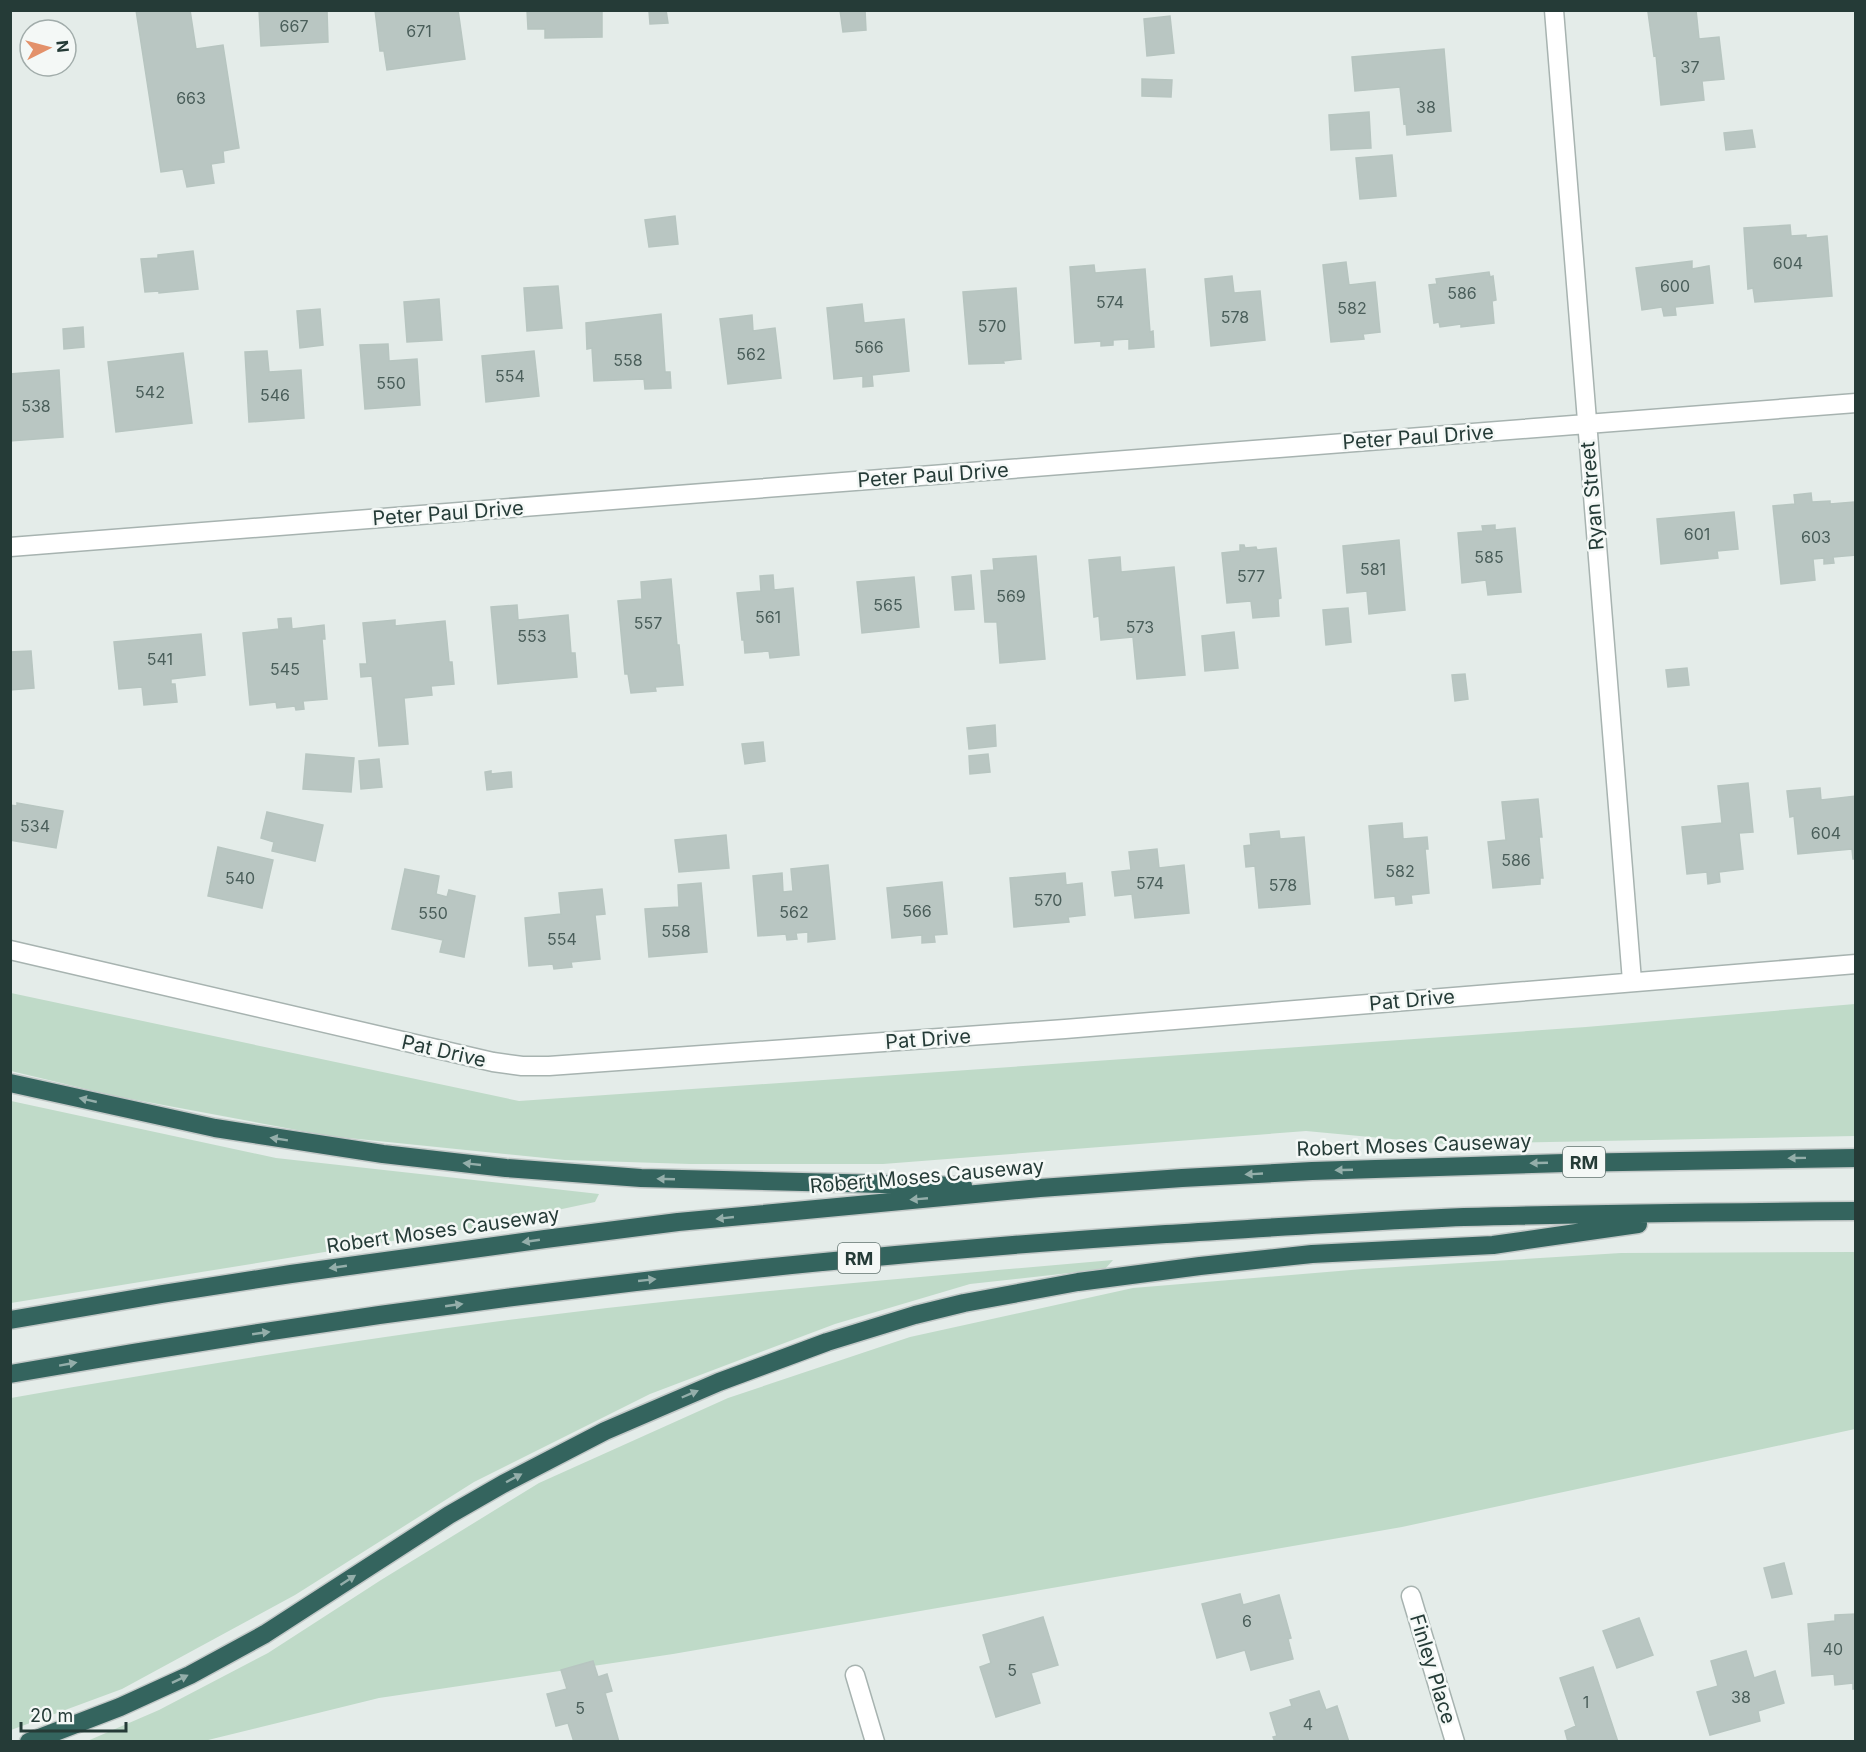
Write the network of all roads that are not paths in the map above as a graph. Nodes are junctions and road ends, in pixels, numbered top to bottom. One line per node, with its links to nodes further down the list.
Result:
1 (1554, 10): 3 (street, Ryan Street)
2 (1856, 403): 3 (street, Peter Paul Drive)
3 (1586, 424): 4 (street, Peter Paul Drive); 7 (street, Ryan Street)
4 (10, 547)
5 (10, 950): 7 (street, Pat Drive)
6 (1856, 964): 7 (street, Pat Drive)
7 (1632, 981)
8 (10, 1083): 10 (highway, one-way to 8)
9 (1856, 1158): 10 (highway, Robert Moses Causeway / RM, one-way to 10)
10 (1040, 1188): 13 (highway, Robert Moses Causeway / RM, one-way to 13)
11 (1856, 1211): 12 (highway, RM)
12 (1714, 1213): 14 (highway, RM, one-way to 12); 17 (highway, one-way to 12)
13 (10, 1320)
14 (10, 1374)
15 (1411, 1596): 19 (street, Finley Place)
16 (855, 1676): 18 (street)
17 (29, 1742)
18 (875, 1742)
19 (1455, 1742)

